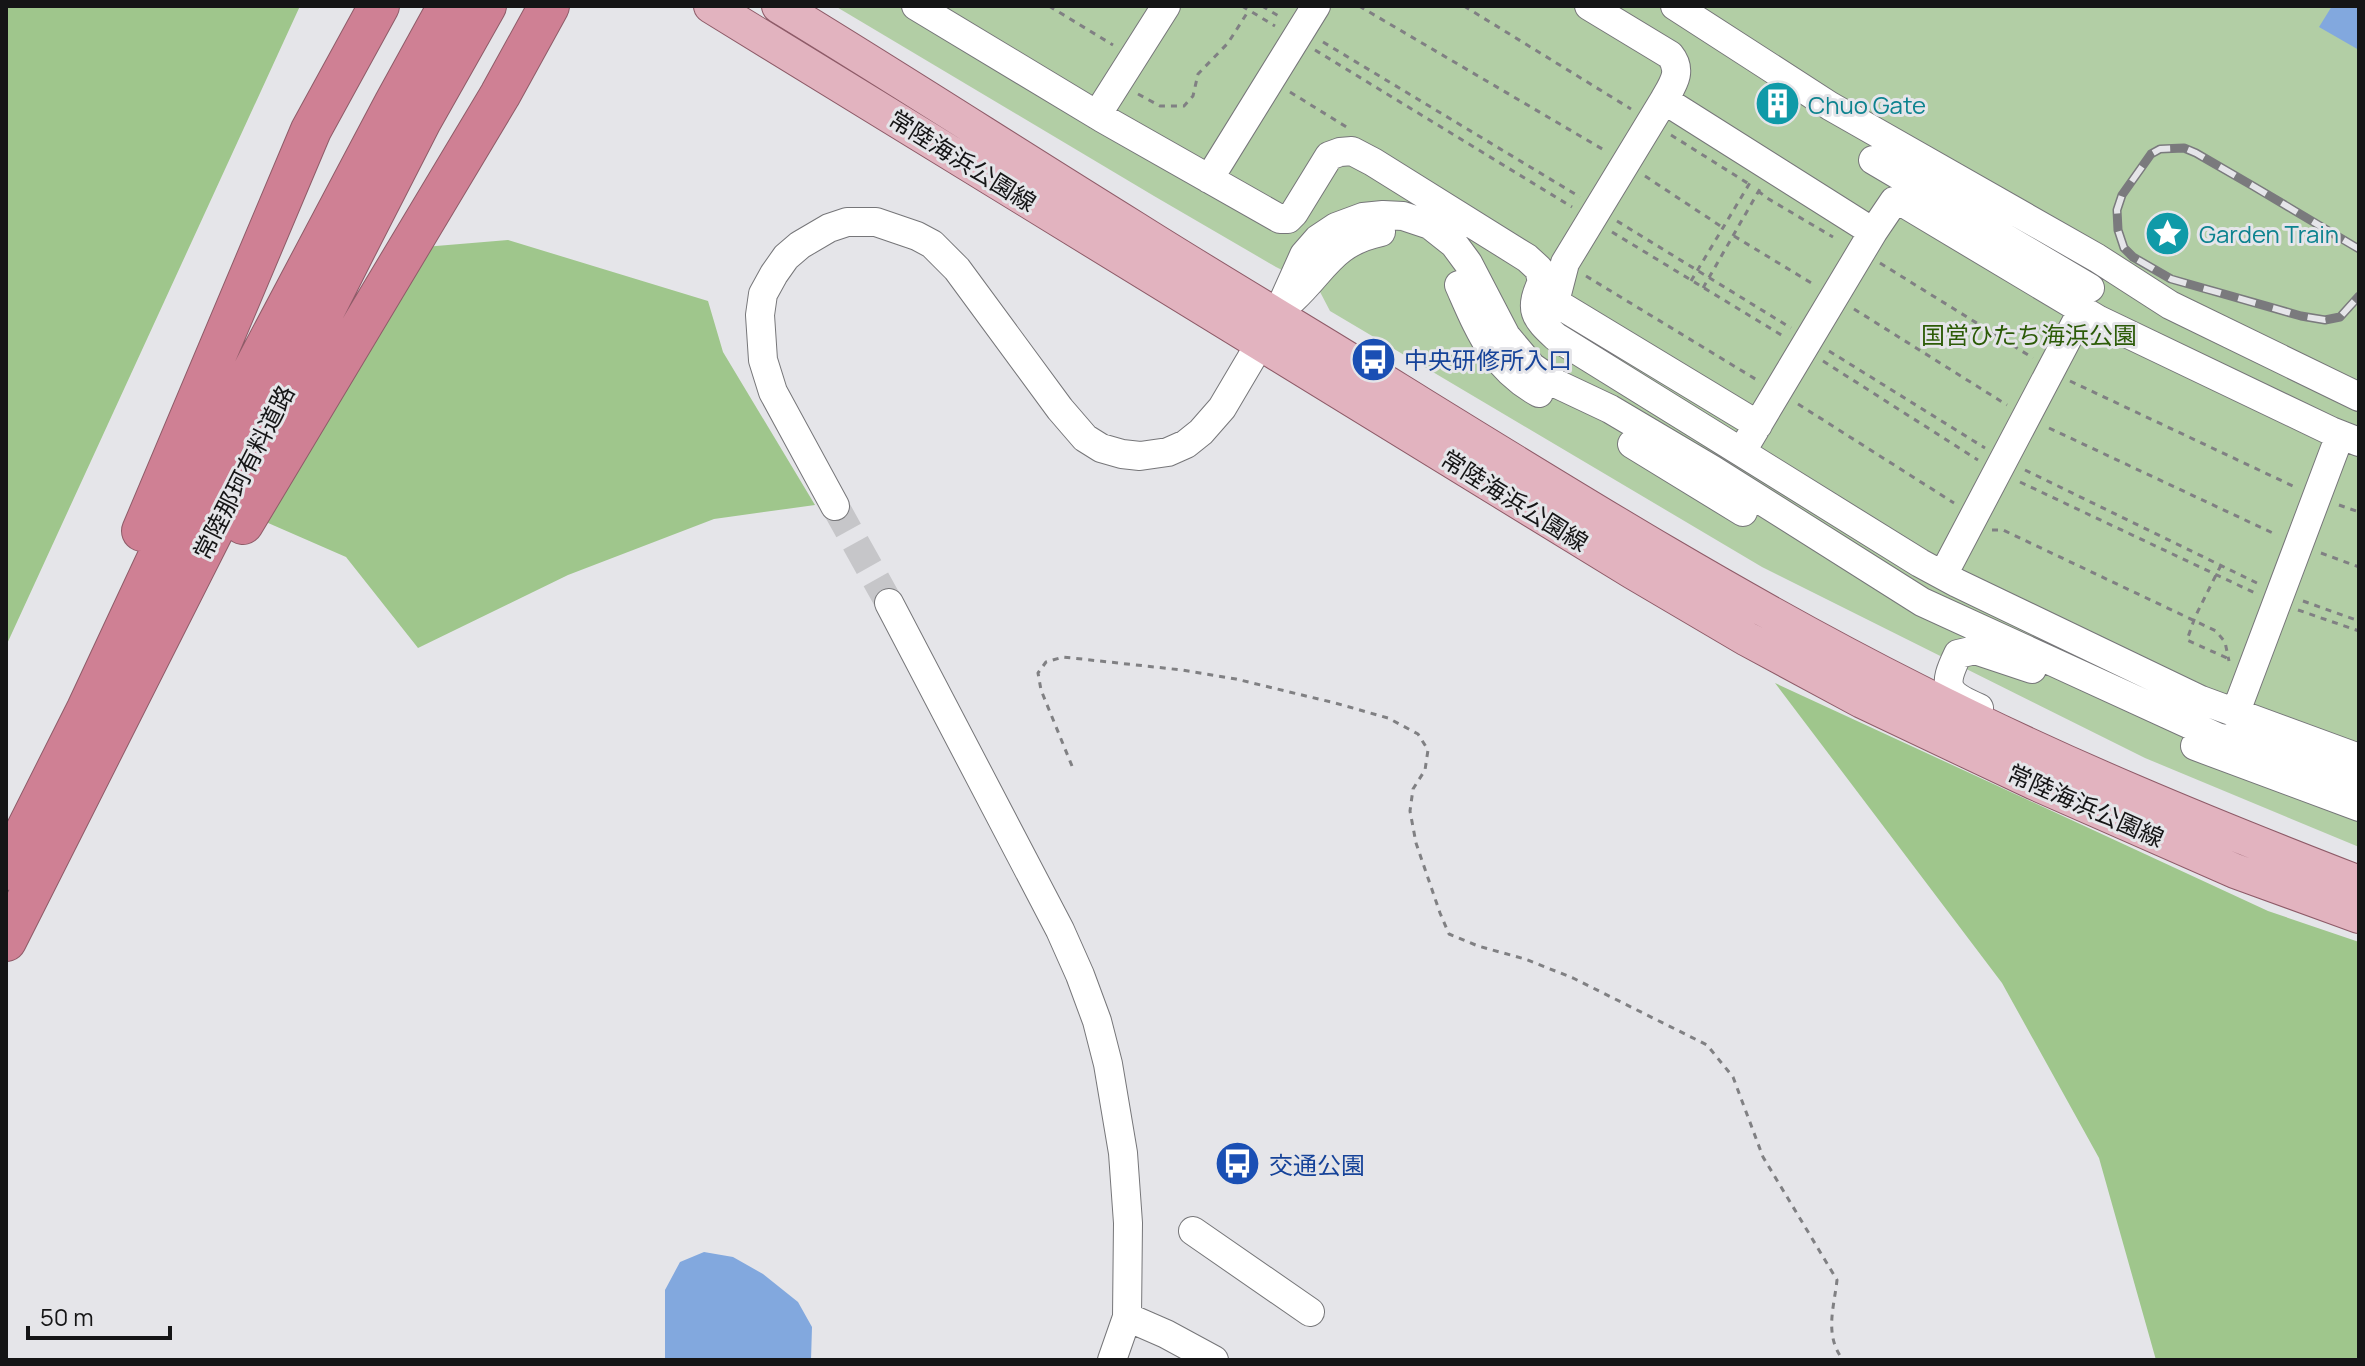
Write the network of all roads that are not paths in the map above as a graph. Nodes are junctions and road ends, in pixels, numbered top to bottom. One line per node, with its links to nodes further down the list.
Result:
1 (379, 6): 37 (highway)
2 (448, 6): 37 (highway, 常陸那珂有料道路)
3 (486, 6): 37 (highway, 常陸那珂有料道路)
4 (549, 6): 37 (highway)
5 (711, 6): 20 (main road, 常陸海浜公園線)
6 (779, 6): 20 (main road, 常陸海浜公園線)
7 (916, 6): 13 (street)
8 (1166, 6): 13 (street)
9 (1316, 6): 15 (street)
10 (1589, 6): 12 (street)
11 (1675, 6): 22 (street)
12 (1664, 100): 16 (street); 17 (street)
13 (1097, 115): 15 (street)
14 (1873, 160): 18 (street)
15 (1209, 179): 17 (street)
16 (1873, 232): 18 (street); 23 (street)
17 (1550, 288): 19 (street); 23 (street)
18 (2086, 299): 24 (street); 27 (street)
19 (1540, 323): 21 (street); 25 (street)
20 (1268, 329): 21 (street); 26 (street); 31 (main road, 常陸海浜公園線); 39 (main road, 常陸海浜公園線)
21 (1504, 352): 29 (street); 32 (street)
22 (2359, 397)
23 (1758, 425): 25 (street)
24 (2350, 438): 30 (street)
25 (1741, 452): 27 (street)
26 (835, 506)
27 (1943, 575): 30 (street)
28 (889, 603): 43 (street)
29 (2036, 670): 31 (street); 36 (street)
30 (2235, 714): 33 (street)
31 (1999, 731): 38 (main road, 常陸海浜公園線)
32 (2217, 737): 34 (street); 35 (street)
33 (2359, 758)
34 (2359, 781)
35 (2359, 794)
36 (2359, 807)
37 (20, 866): 40 (highway, 常陸那珂有料道路)
38 (2359, 883)
39 (2359, 916)
40 (6, 941)
41 (1193, 1231): 42 (street)
42 (1310, 1312)
43 (1127, 1317): 44 (street); 45 (street)
44 (1112, 1360)
45 (1214, 1360)

